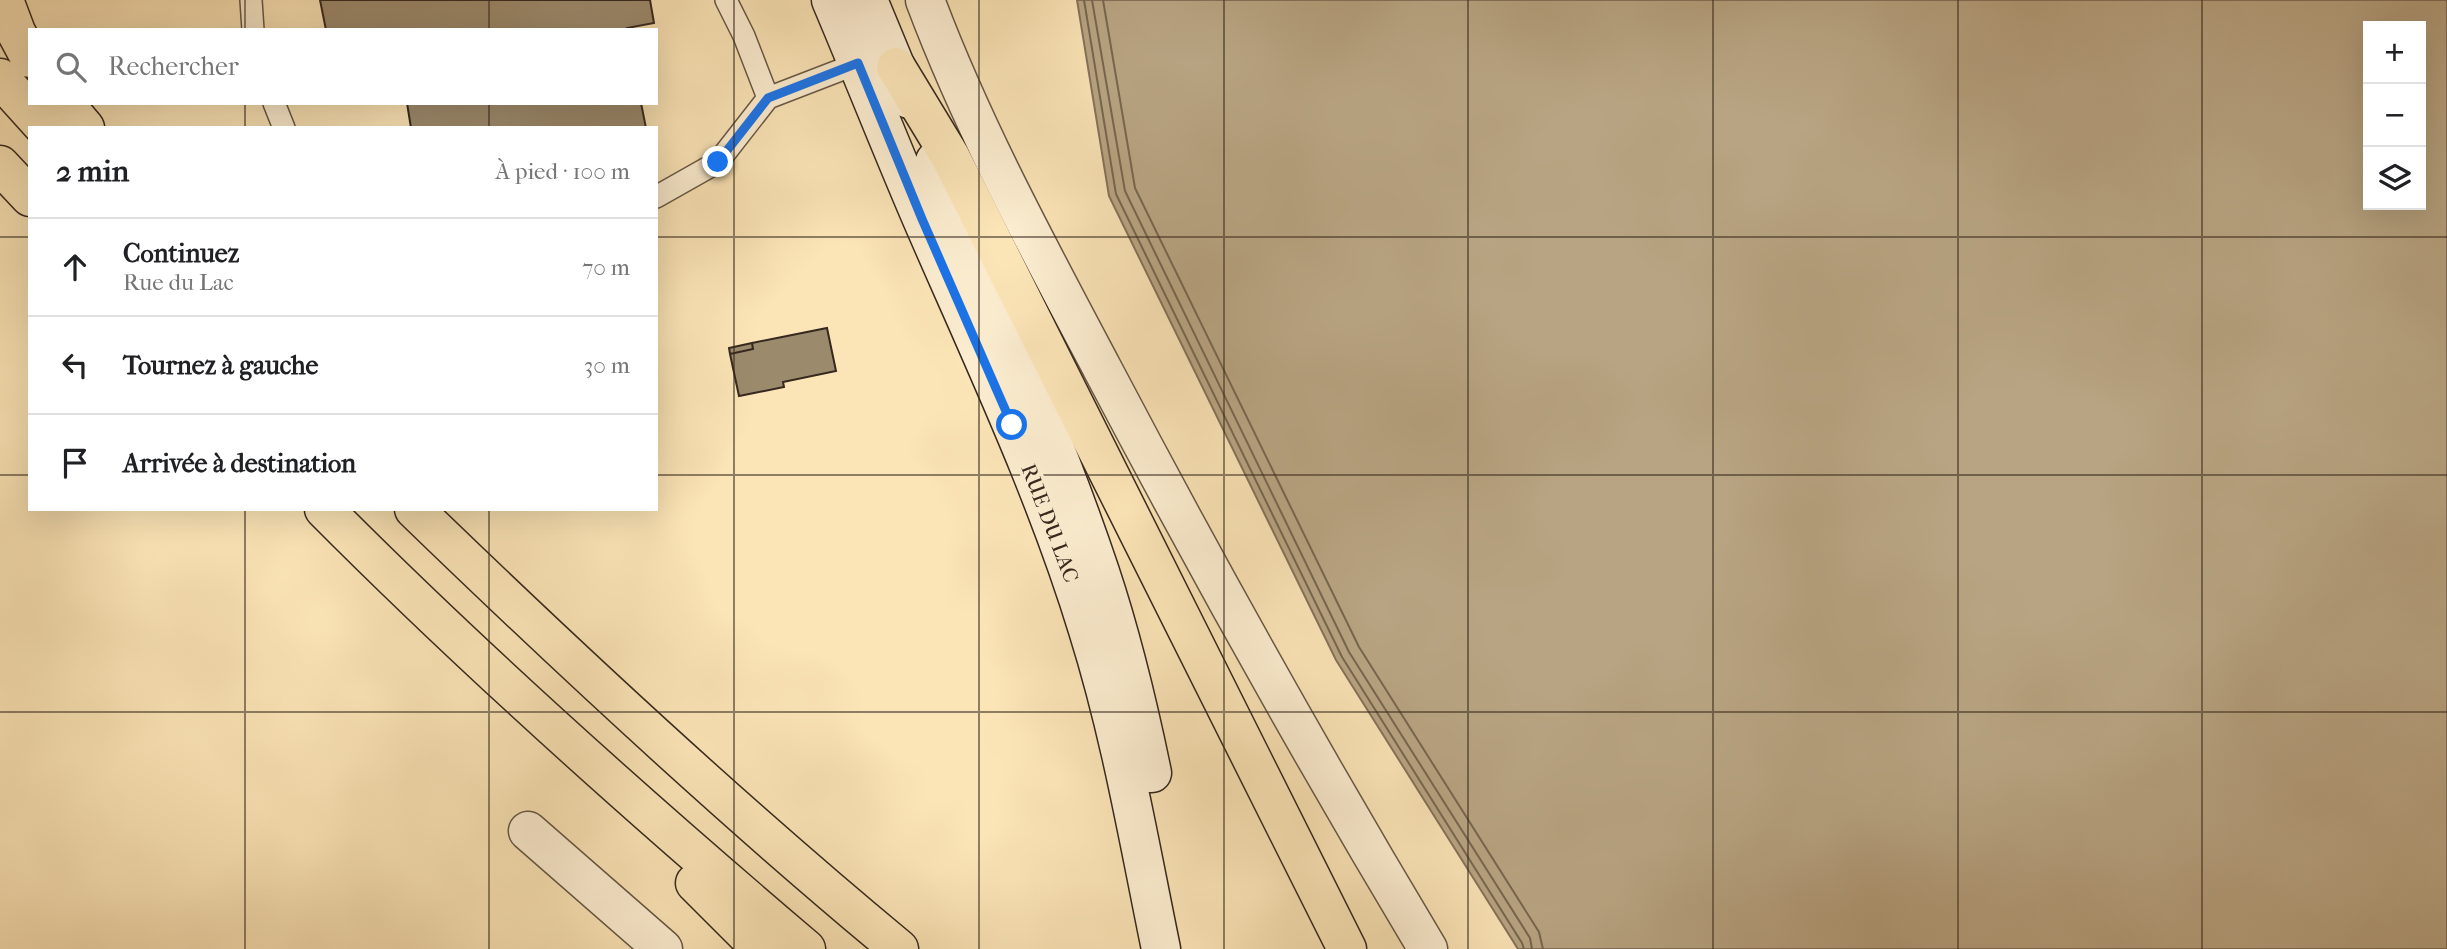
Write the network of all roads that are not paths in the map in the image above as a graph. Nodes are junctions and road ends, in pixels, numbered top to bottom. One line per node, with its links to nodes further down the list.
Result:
1 (4, 0): 8 (highway)
2 (251, 0): 7 (lane)
3 (726, 0): 11 (lane)
4 (831, 0): 9 (street, RUE DU LAC)
5 (868, 0): 9 (street, RUE DU LAC)
6 (925, 0): 33 (street)
7 (253, 28)
8 (28, 54)
9 (881, 61): 11 (lane); 30 (street, RUE DU LAC); 31 (street, RUE DU LAC); 32 (highway)
10 (0, 78): 14 (highway)
11 (768, 98): 19 (lane)
12 (66, 105): 15 (highway)
13 (275, 105): 16 (lane)
14 (43, 126)
15 (83, 126)
16 (283, 126)
17 (0, 165): 18 (highway)
18 (28, 195)
19 (658, 196)
20 (326, 511): 24 (highway)
21 (416, 511): 23 (highway)
22 (425, 511): 23 (highway)
23 (470, 564): 29 (highway)
24 (591, 763): 27 (highway); 28 (highway)
25 (528, 831): 26 (street)
26 (663, 949)
27 (761, 949)
28 (806, 949)
29 (899, 949)
30 (1161, 949)
31 (1168, 949)
32 (1347, 949)
33 (1428, 949)

